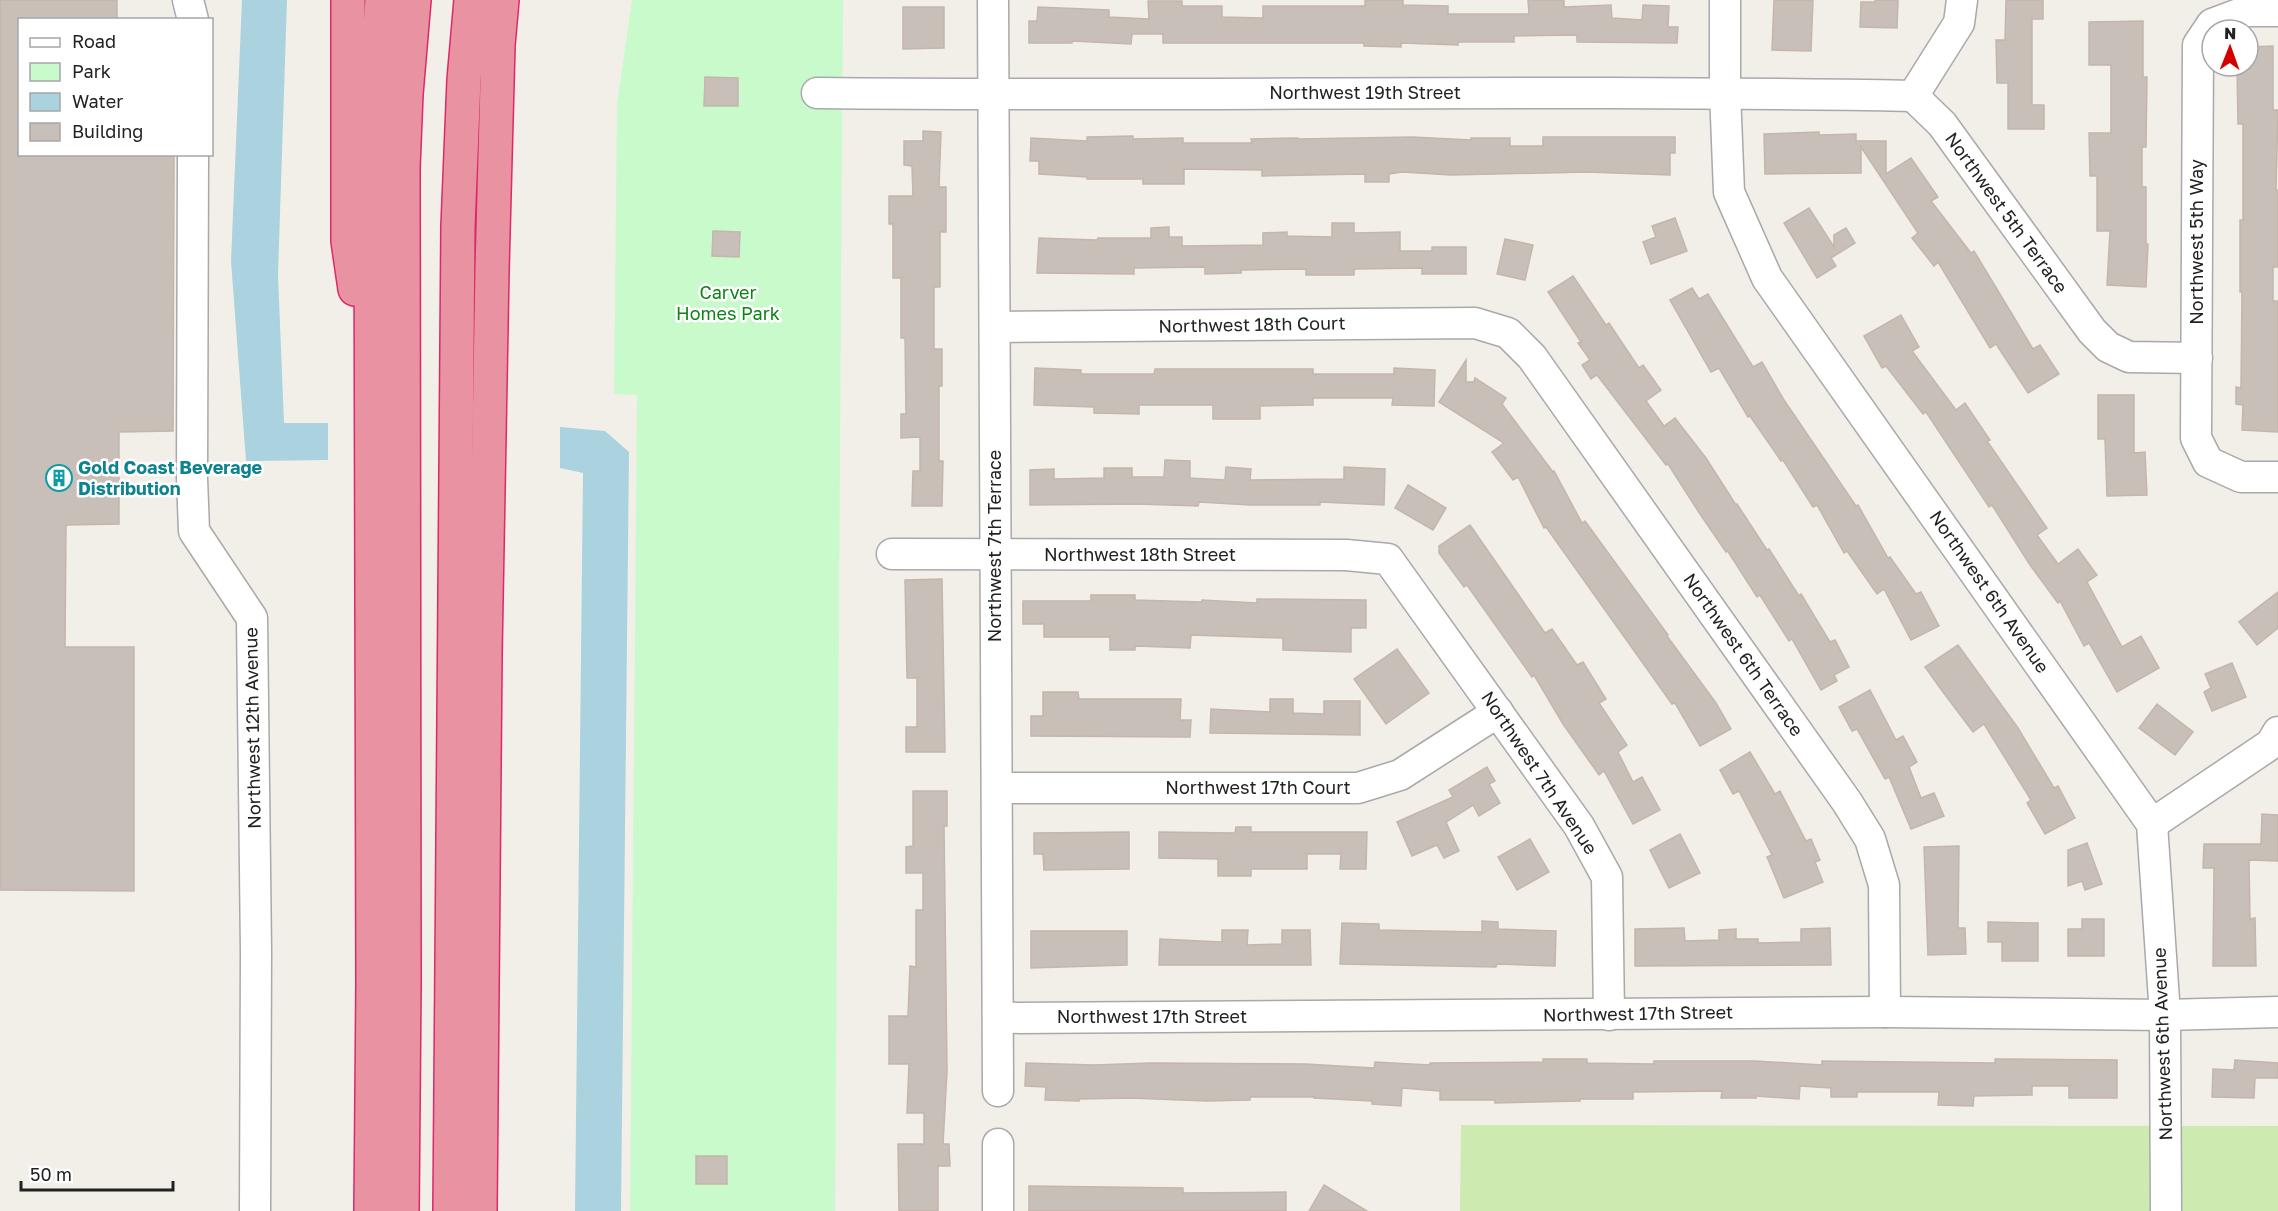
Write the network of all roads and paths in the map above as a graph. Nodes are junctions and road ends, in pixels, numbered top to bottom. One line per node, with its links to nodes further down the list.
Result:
1 (188, 0): 12 (street)
2 (348, 0): 22 (highway)
3 (382, 0): 22 (highway)
4 (414, 0): 40 (highway)
5 (471, 0): 41 (highway)
6 (502, 0): 13 (highway)
7 (509, 0): 13 (highway)
8 (993, 0): 16 (street, Northwest 7th Terrace)
9 (1725, 0): 14 (street, Northwest 6th Avenue)
10 (1962, 0): 17 (street)
11 (2278, 11): 21 (street, Northwest 5th Way)
12 (192, 18)
13 (498, 45): 42 (highway)
14 (1725, 92): 16 (street, Northwest 19th Street); 17 (street, Northwest 19th Street); 30 (street, Northwest 6th Avenue)
15 (817, 93): 16 (street, Northwest 19th Street)
16 (993, 95): 19 (street, Northwest 7th Terrace)
17 (1913, 96): 21 (street, Northwest 5th Terrace)
18 (193, 156): 38 (street, Northwest 12th Avenue)
19 (994, 327): 20 (street, Northwest 18th Court); 25 (street, Northwest 7th Terrace)
20 (1508, 333): 31 (street, Northwest 6th Terrace)
21 (2197, 358): 23 (street, Northwest 5th Way)
22 (372, 388): 39 (highway)
23 (2278, 477)
24 (892, 554): 25 (street, Northwest 18th Street)
25 (994, 555): 26 (street, Northwest 18th Street); 29 (street, Northwest 7th Terrace)
26 (1388, 559): 27 (street, Northwest 7th Avenue)
27 (1498, 712): 29 (street, Northwest 17th Court); 33 (street, Northwest 7th Avenue)
28 (2278, 732): 30 (street)
29 (998, 788): 35 (street, Northwest 7th Terrace)
30 (2152, 824): 34 (street, Northwest 6th Avenue)
31 (1885, 1012): 33 (street, Northwest 17th Street); 34 (street, Northwest 17th Street)
32 (2278, 1012): 34 (street, Northwest 17th Street)
33 (1608, 1015): 35 (street, Northwest 17th Street)
34 (2165, 1015): 44 (street, Northwest 6th Avenue)
35 (999, 1018): 36 (street, Northwest 7th Terrace)
36 (998, 1091)
37 (998, 1144): 43 (street)
38 (255, 1211)
39 (371, 1211)
40 (402, 1211)
41 (450, 1211)
42 (480, 1211)
43 (998, 1211)
44 (2166, 1211)

